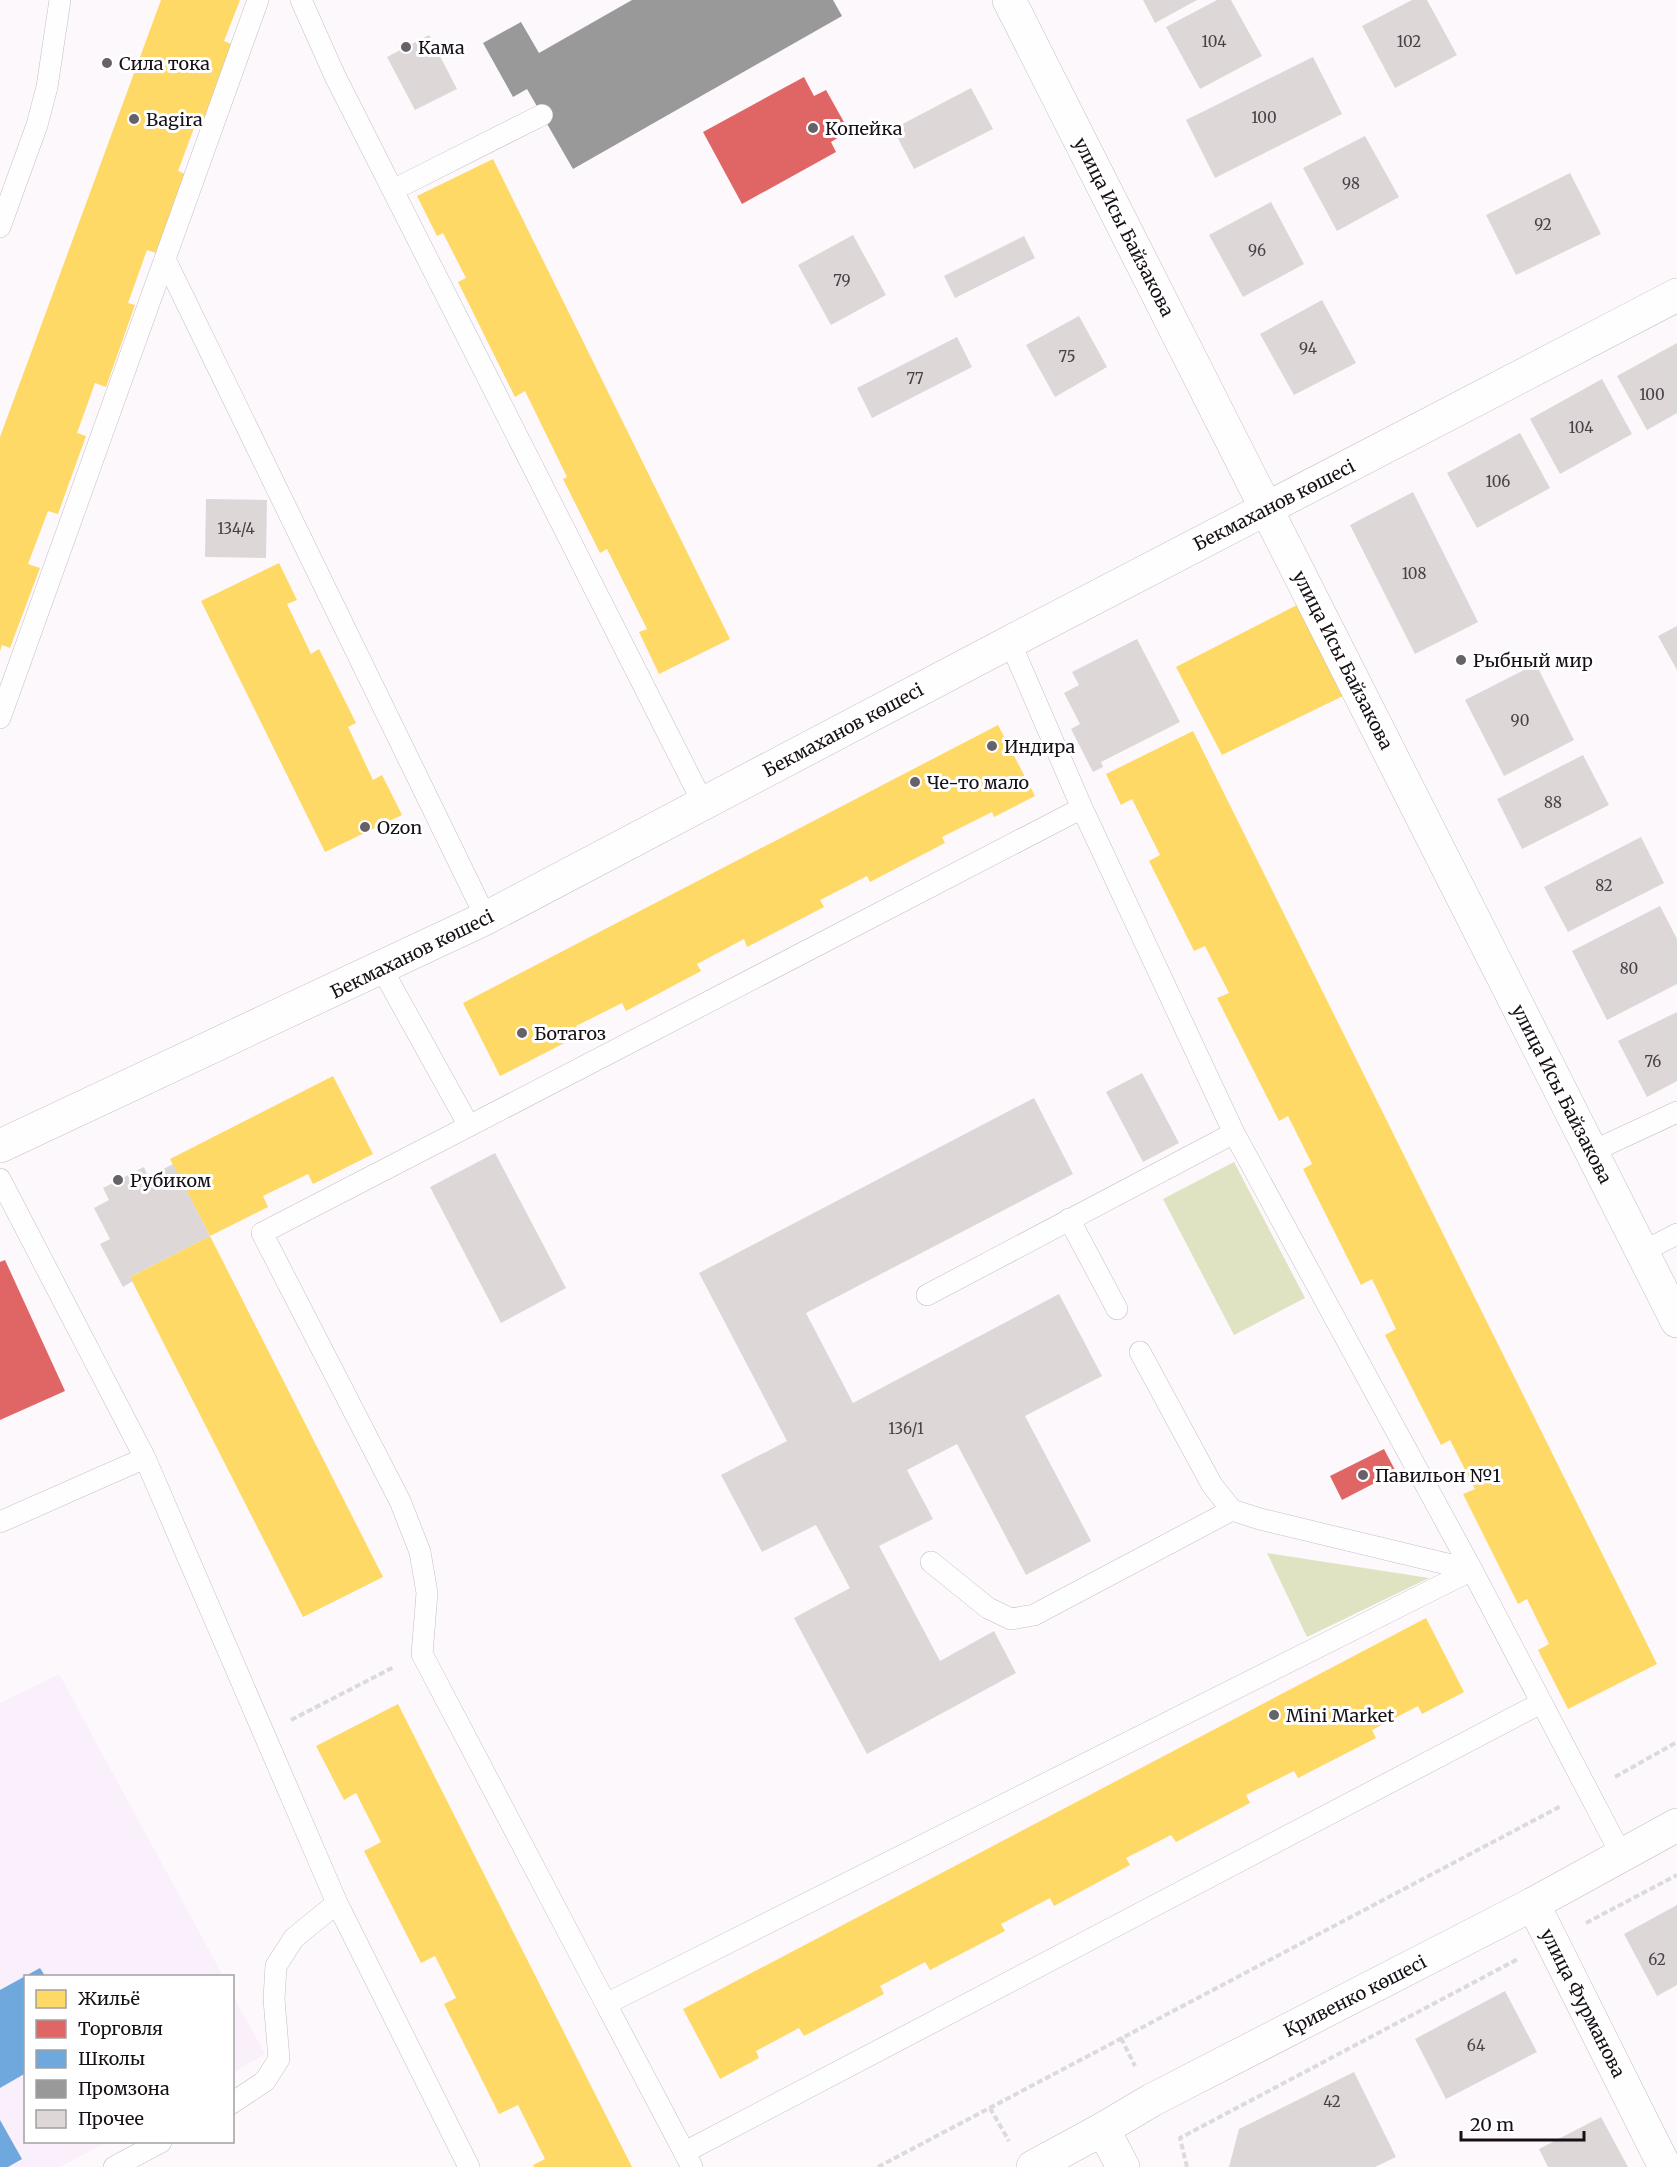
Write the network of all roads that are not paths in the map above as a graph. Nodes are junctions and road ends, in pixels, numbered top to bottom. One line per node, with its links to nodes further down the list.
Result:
1 (60, 0): 7 (lane)
2 (258, 0): 8 (lane)
3 (301, 0): 6 (lane)
4 (1009, 0): 10 (street, улица Исы Байзакова)
5 (542, 115): 6 (lane)
6 (393, 190): 13 (lane)
7 (0, 228)
8 (165, 259): 12 (lane); 15 (lane)
9 (1677, 296): 10 (street, Бекмаханов көшесі)
10 (1266, 509): 11 (street, Бекмаханов көшесі); 21 (street, улица Исы Байзакова)
11 (1010, 642): 13 (street, Бекмаханов көшесі); 14 (lane)
12 (0, 718)
13 (703, 803): 15 (street, Бекмаханов көшесі)
14 (1082, 807): 18 (lane); 19 (lane)
15 (486, 918): 16 (street, Бекмаханов көшесі)
16 (382, 969): 18 (lane); 20 (street, Бекмаханов көшесі)
17 (1677, 1112): 21 (lane)
18 (470, 1126): 40 (lane)
19 (1234, 1133): 23 (lane); 34 (lane)
20 (0, 1146)
21 (1591, 1152): 25 (street, улица Исы Байзакова)
22 (0, 1179): 30 (lane)
23 (1069, 1219): 26 (lane); 27 (lane)
24 (1677, 1234): 25 (lane)
25 (1642, 1252): 28 (street, улица Исы Байзакова)
26 (927, 1295)
27 (1117, 1309)
28 (1677, 1321)
29 (1140, 1352): 31 (lane)
30 (145, 1458): 32 (lane); 38 (lane)
31 (1232, 1510): 33 (lane); 34 (lane)
32 (0, 1522)
33 (931, 1563)
34 (1472, 1570): 35 (lane); 40 (lane)
35 (1541, 1703): 37 (lane); 44 (lane)
36 (1677, 1825): 37 (street, Кривенко көшесі)
37 (1622, 1856): 39 (street, Кривенко көшесі)
38 (337, 1903): 41 (lane); 46 (lane)
39 (1533, 1904): 42 (street, Кривенко көшесі); 49 (street, улица Фурманова)
40 (606, 2004): 44 (lane)
41 (234, 2102)
42 (1103, 2130): 47 (street, Кривенко көшесі); 48 (street)
43 (159, 2143): 45 (lane)
44 (688, 2159)
45 (114, 2167)
46 (469, 2167)
47 (1033, 2167)
48 (1123, 2167)
49 (1665, 2167)

